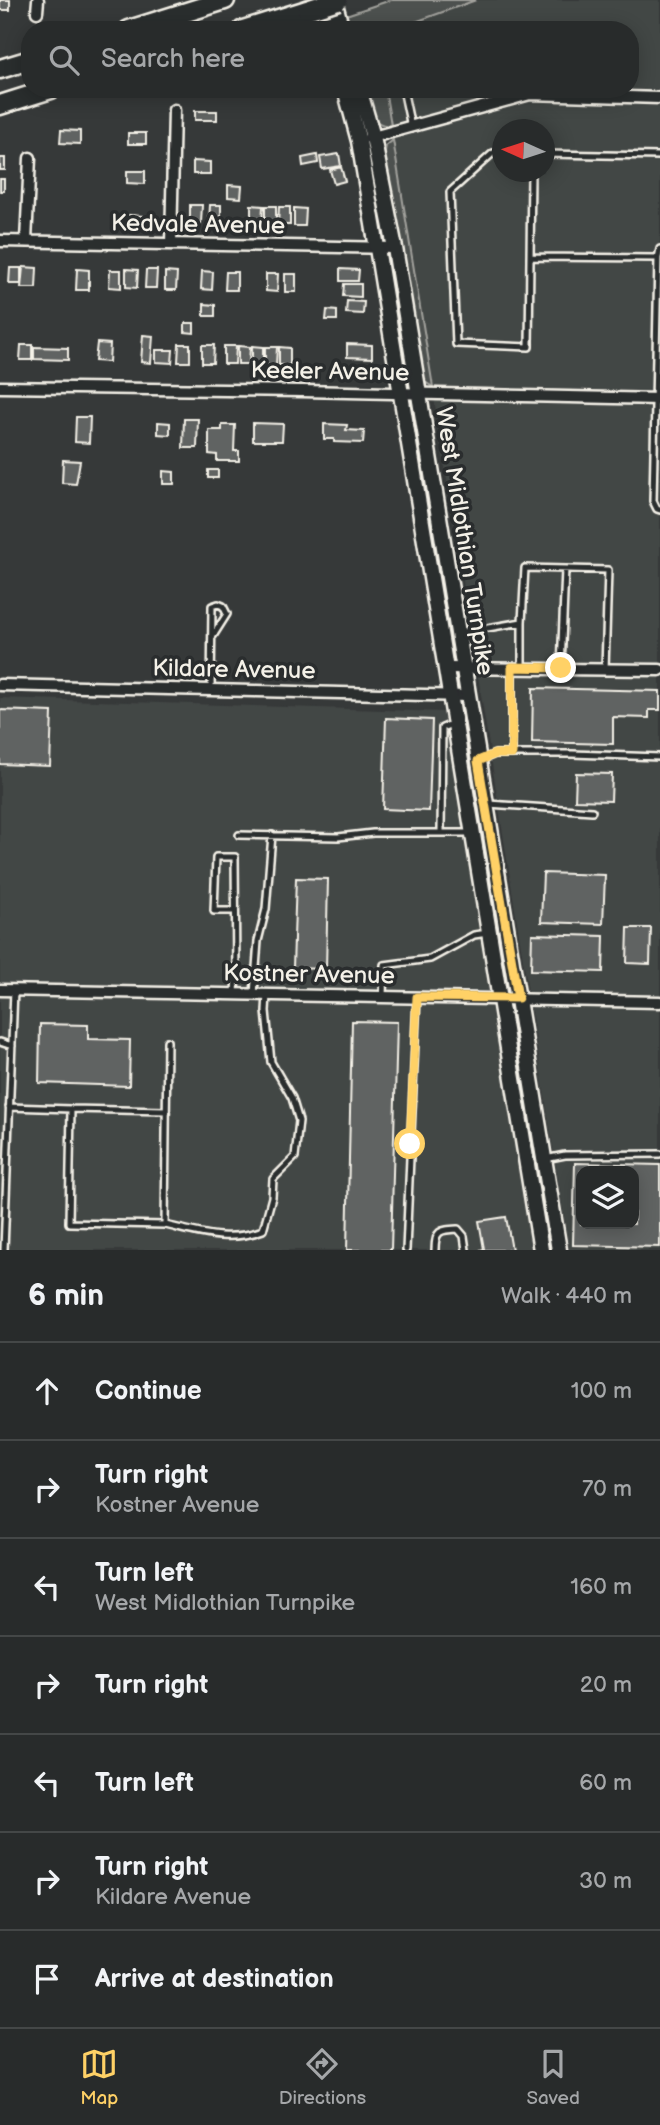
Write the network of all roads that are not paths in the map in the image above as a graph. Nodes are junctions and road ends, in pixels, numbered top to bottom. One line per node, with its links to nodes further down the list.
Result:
1 (38, 0): 5 (street)
2 (225, 0): 6 (highway)
3 (336, 0): 4 (highway, bridge); 9 (main road)
4 (314, 5): 7 (highway); 8 (main road)
5 (37, 12)
6 (158, 21)
7 (269, 21)
8 (324, 21)
9 (340, 21)
10 (21, 63): 11 (highway)
11 (0, 69)
12 (639, 97): 18 (street)
13 (22, 98): 19 (highway)
14 (349, 98): 22 (main road, West Midlothian Turnpike)
15 (360, 98): 22 (main road, West Midlothian Turnpike)
16 (405, 98): 21 (lane)
17 (516, 98): 21 (street)
18 (660, 98)
19 (0, 105)
20 (174, 110): 30 (street)
21 (411, 127): 22 (street)
22 (366, 139): 31 (main road, West Midlothian Turnpike); 32 (main road, West Midlothian Turnpike)
23 (492, 153): 34 (lane)
24 (555, 154): 25 (lane)
25 (660, 156)
26 (30, 158): 29 (street)
27 (531, 182): 34 (lane)
28 (0, 241): 29 (street, Kedvale Avenue)
29 (26, 241): 30 (street, Kedvale Avenue)
30 (170, 244): 31 (street, Kedvale Avenue)
31 (377, 248): 32 (street, Kedvale Avenue); 38 (main road, West Midlothian Turnpike)
32 (395, 248): 39 (main road, West Midlothian Turnpike)
33 (660, 249): 35 (lane)
34 (530, 257): 35 (lane)
35 (658, 258): 36 (lane)
36 (658, 365): 40 (lane)
37 (0, 387): 38 (street, Keeler Avenue)
38 (400, 394): 39 (street, Keeler Avenue); 47 (main road, West Midlothian Turnpike)
39 (418, 394): 40 (street, Keeler Avenue); 44 (main road, West Midlothian Turnpike)
40 (657, 399): 41 (lane)
41 (660, 510)
42 (565, 569): 43 (lane); 49 (lane); 50 (lane)
43 (522, 622): 44 (lane); 46 (lane)
44 (457, 633): 48 (main road, West Midlothian Turnpike)
45 (213, 636): 45 (lane); 53 (lane)
46 (517, 667): 48 (street); 49 (street); 57 (lane)
47 (445, 668): 48 (street); 54 (main road, West Midlothian Turnpike)
48 (463, 668): 55 (main road, West Midlothian Turnpike)
49 (561, 668): 50 (street)
50 (605, 669): 51 (street)
51 (660, 670)
52 (0, 685): 53 (street, Kildare Avenue)
53 (211, 690): 54 (street, Kildare Avenue)
54 (449, 695): 55 (street, Kildare Avenue); 56 (main road, West Midlothian Turnpike)
55 (467, 696): 59 (main road, West Midlothian Turnpike)
56 (454, 723): 62 (lane); 63 (main road, West Midlothian Turnpike)
57 (512, 754): 58 (lane); 59 (lane)
58 (660, 758)
59 (478, 761): 60 (main road, West Midlothian Turnpike)
60 (485, 803): 61 (lane); 76 (main road, West Midlothian Turnpike)
61 (592, 811)
62 (441, 833): 63 (lane); 65 (lane)
63 (472, 833): 67 (main road, West Midlothian Turnpike)
64 (239, 835): 65 (lane)
65 (272, 835): 71 (lane)
66 (235, 911): 66 (lane); 70 (lane)
67 (488, 933): 73 (lane); 75 (main road, West Midlothian Turnpike)
68 (0, 990): 69 (street, Kostner Avenue)
69 (14, 990): 70 (street, Kostner Avenue); 80 (lane)
70 (235, 994): 71 (street, Kostner Avenue)
71 (254, 994): 72 (street, Kostner Avenue)
72 (267, 994): 73 (street, Kostner Avenue); 88 (lane)
73 (383, 996): 74 (street, Kostner Avenue)
74 (417, 997): 75 (street, Kostner Avenue); 90 (lane)
75 (499, 998): 76 (street, Kostner Avenue); 93 (main road, West Midlothian Turnpike)
76 (518, 998): 77 (street, Kostner Avenue); 87 (main road, West Midlothian Turnpike)
77 (660, 1002)
78 (167, 1041): 85 (lane)
79 (0, 1042): 80 (lane)
80 (12, 1046): 82 (lane)
81 (0, 1091): 82 (lane)
82 (10, 1092): 83 (lane)
83 (9, 1107): 84 (lane); 89 (lane)
84 (71, 1109): 85 (lane); 88 (lane)
85 (166, 1111): 88 (lane)
86 (660, 1154): 87 (lane)
87 (544, 1159): 94 (main road, West Midlothian Turnpike)
88 (165, 1225)
89 (4, 1250)
90 (406, 1250)
91 (435, 1250): 92 (lane)
92 (466, 1250)
93 (541, 1250)
94 (559, 1250)

